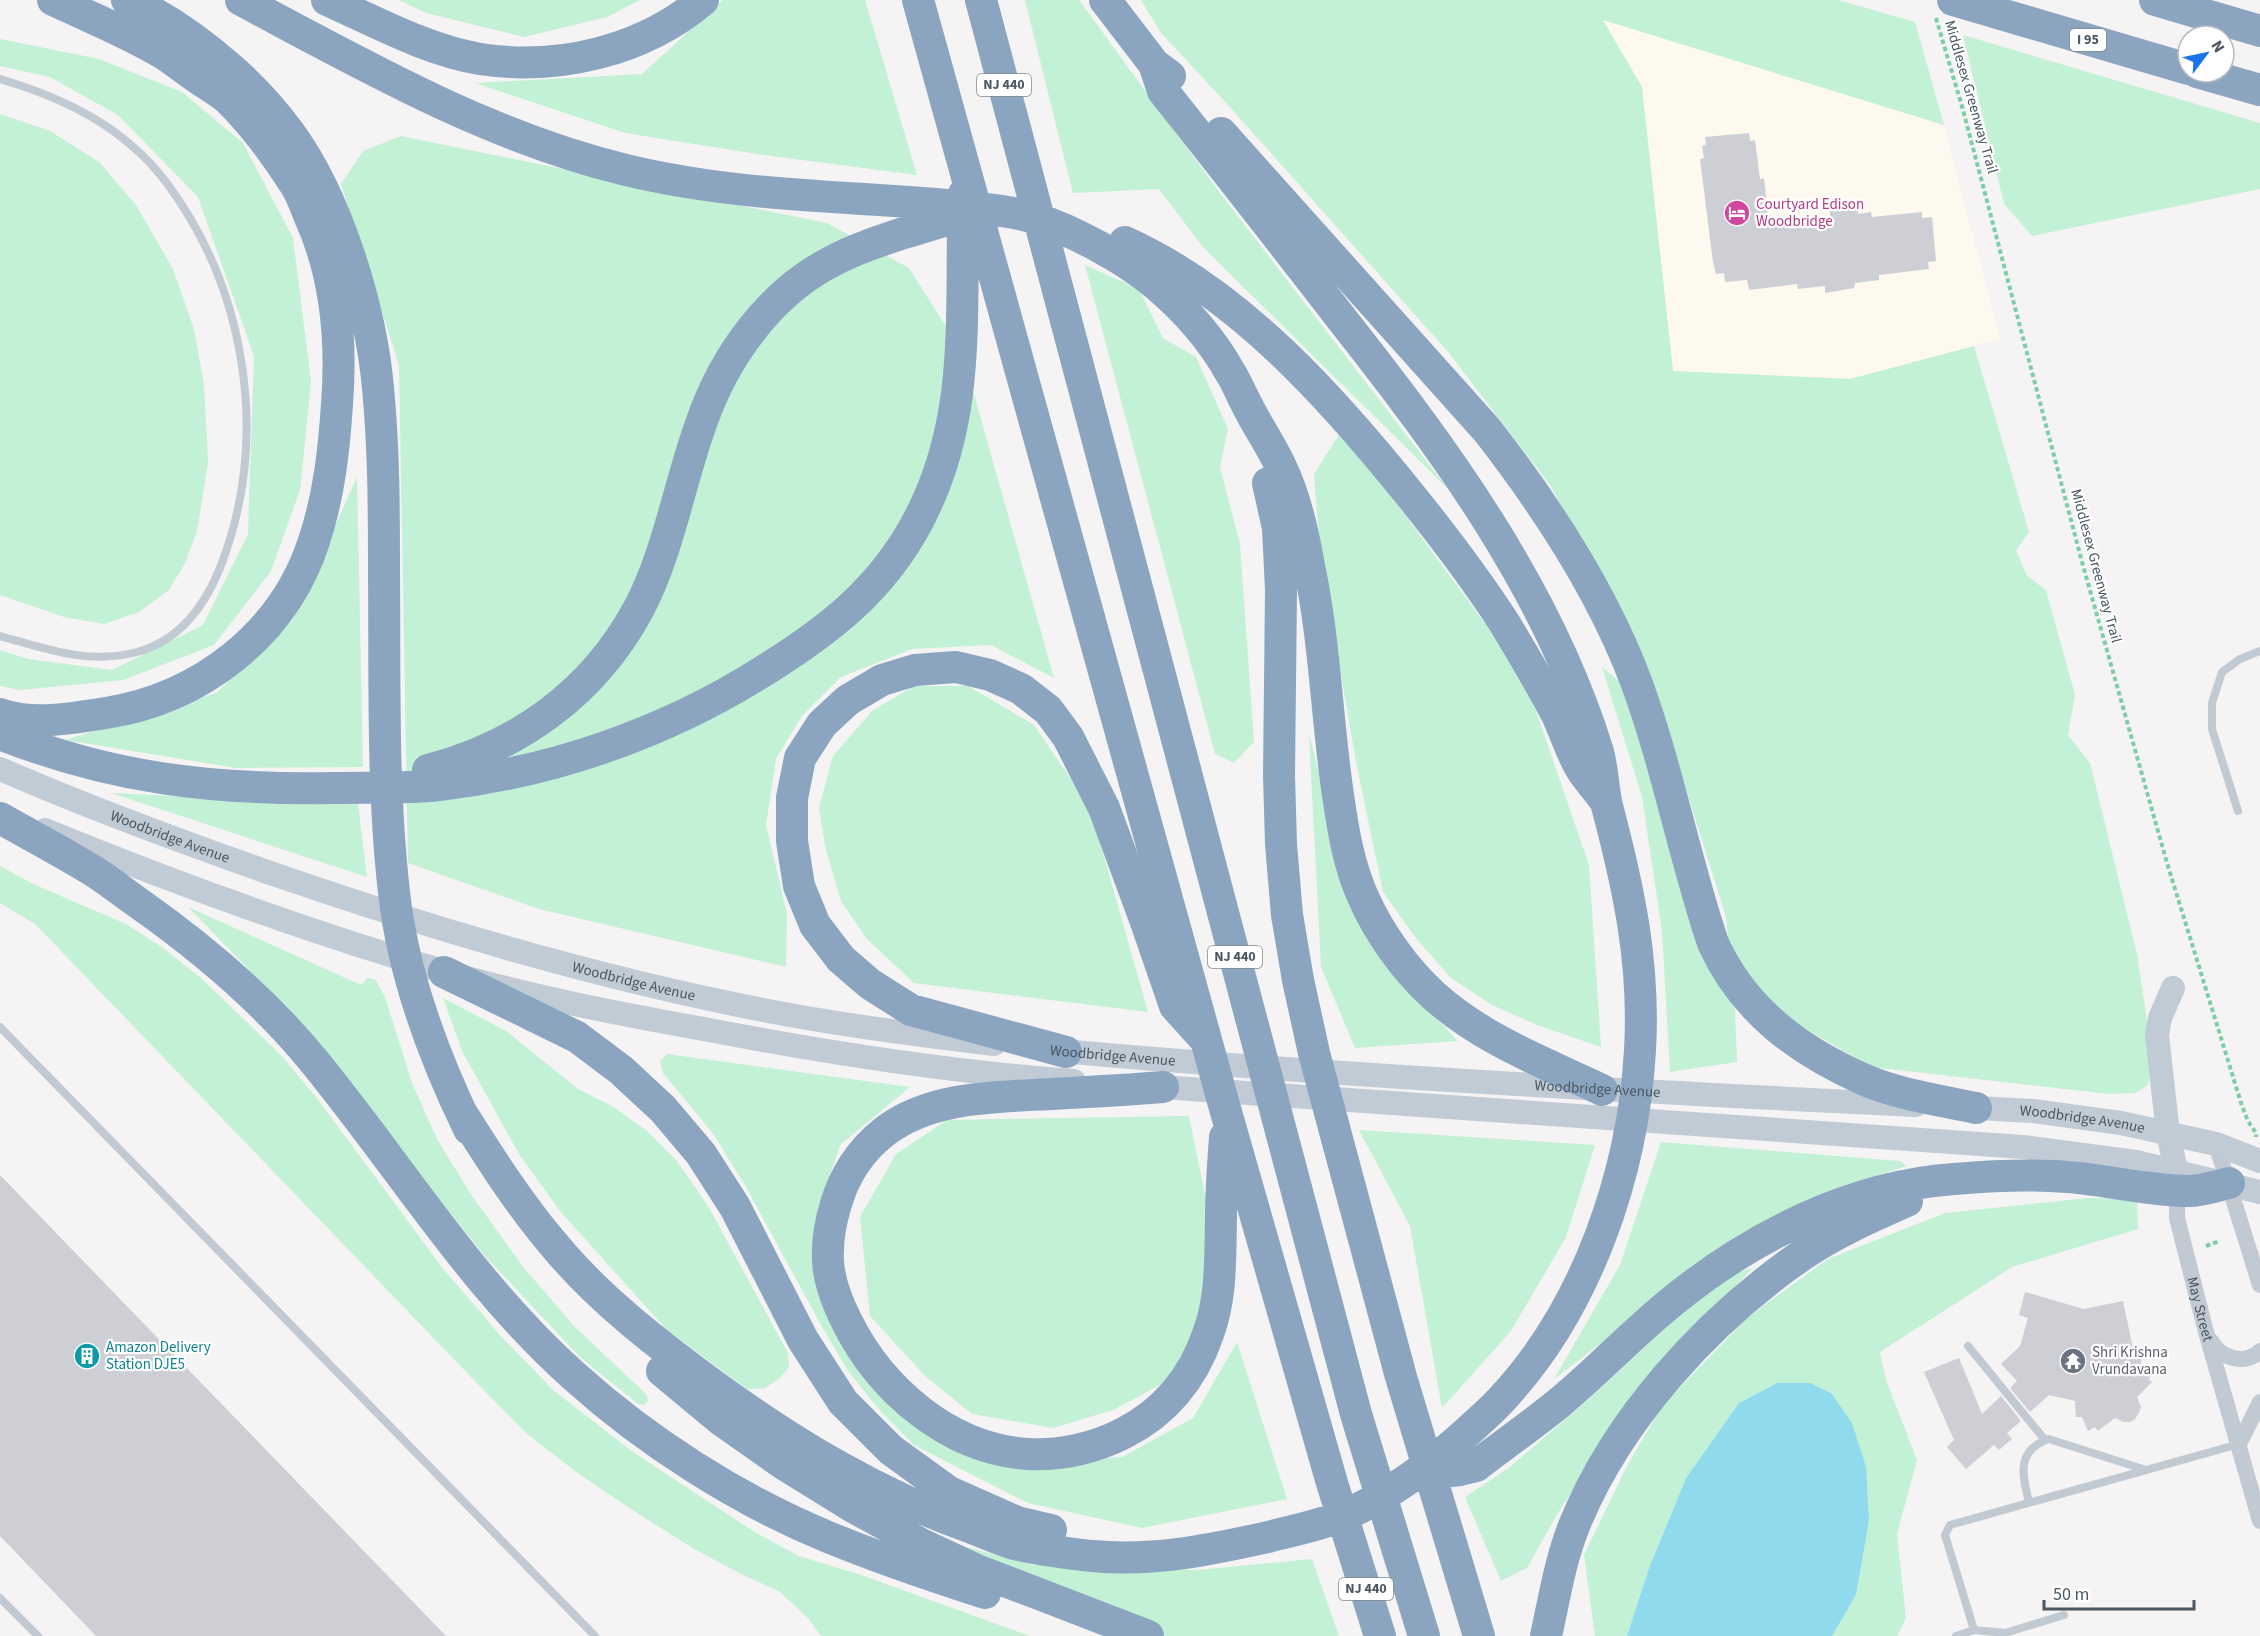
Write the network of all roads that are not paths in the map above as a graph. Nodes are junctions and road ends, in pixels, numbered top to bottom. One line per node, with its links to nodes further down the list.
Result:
1 (53, 0): 23 (highway)
2 (127, 0): 39 (highway)
3 (241, 0): 17 (highway)
4 (327, 0): 5 (highway)
5 (703, 0)
6 (918, 0): 19 (highway, NJ 440)
7 (981, 0): 68 (highway, NJ 440)
8 (1105, 0): 12 (highway)
9 (2155, 0): 11 (highway)
10 (1943, 6): 13 (highway, I 95)
11 (2260, 31)
12 (1154, 64): 27 (highway); 38 (highway)
13 (2176, 65)
14 (0, 79): 21 (lane)
15 (2236, 83): 16 (highway)
16 (2260, 90)
17 (1001, 211): 18 (highway); 26 (highway)
18 (1060, 228): 20 (highway); 27 (highway)
19 (976, 259): 26 (highway); 34 (highway, NJ 440)
20 (1247, 406): 37 (highway); 69 (highway)
21 (0, 636)
22 (2260, 651): 29 (lane)
23 (0, 714)
24 (0, 734): 26 (highway)
25 (0, 769): 35 (main road, Woodbridge Avenue)
26 (339, 788)
27 (1605, 801): 56 (highway)
28 (0, 810): 31 (main road, Woodbridge Avenue)
29 (2238, 811)
30 (0, 818): 65 (highway)
31 (444, 972): 36 (main road, Woodbridge Avenue); 59 (highway)
32 (2173, 988): 41 (main road)
33 (0, 1028): 64 (lane)
34 (1208, 1042): 35 (highway); 40 (highway, NJ 440)
35 (1066, 1052): 36 (main road, Woodbridge Avenue)
36 (1162, 1073): 37 (main road, Woodbridge Avenue); 40 (highway); 45 (main road, Woodbridge Avenue)
37 (1602, 1090): 38 (main road, Woodbridge Avenue)
38 (1976, 1108): 41 (main road, Woodbridge Avenue)
39 (461, 1112): 59 (highway); 66 (highway)
40 (1226, 1112): 67 (highway, NJ 440)
41 (2168, 1134): 42 (main road, Woodbridge Avenue); 45 (main road)
42 (2216, 1144): 43 (main road, Woodbridge Avenue); 46 (street)
43 (2260, 1161)
44 (1996, 1176): 45 (highway); 56 (highway); 70 (highway)
45 (2177, 1180): 46 (highway); 49 (street, May Street)
46 (2229, 1183): 47 (main road); 48 (street)
47 (2260, 1192)
48 (2260, 1285)
49 (2206, 1332): 51 (street); 54 (street, May Street)
50 (1968, 1346): 53 (lane)
51 (2260, 1351)
52 (2260, 1402): 54 (street)
53 (2045, 1440): 55 (lane); 57 (lane)
54 (2239, 1444): 55 (lane); 58 (street, May Street)
55 (2146, 1470): 57 (lane)
56 (1415, 1474): 59 (highway)
57 (2029, 1503): 62 (lane)
58 (2260, 1521)
59 (1219, 1548)
60 (0, 1598): 63 (lane)
61 (2064, 1615): 62 (lane)
62 (1974, 1630): 71 (lane)
63 (38, 1636)
64 (595, 1636)
65 (1109, 1636)
66 (1148, 1636)
67 (1380, 1636)
68 (1424, 1636)
69 (1479, 1636)
70 (1546, 1636)
71 (1956, 1636)

